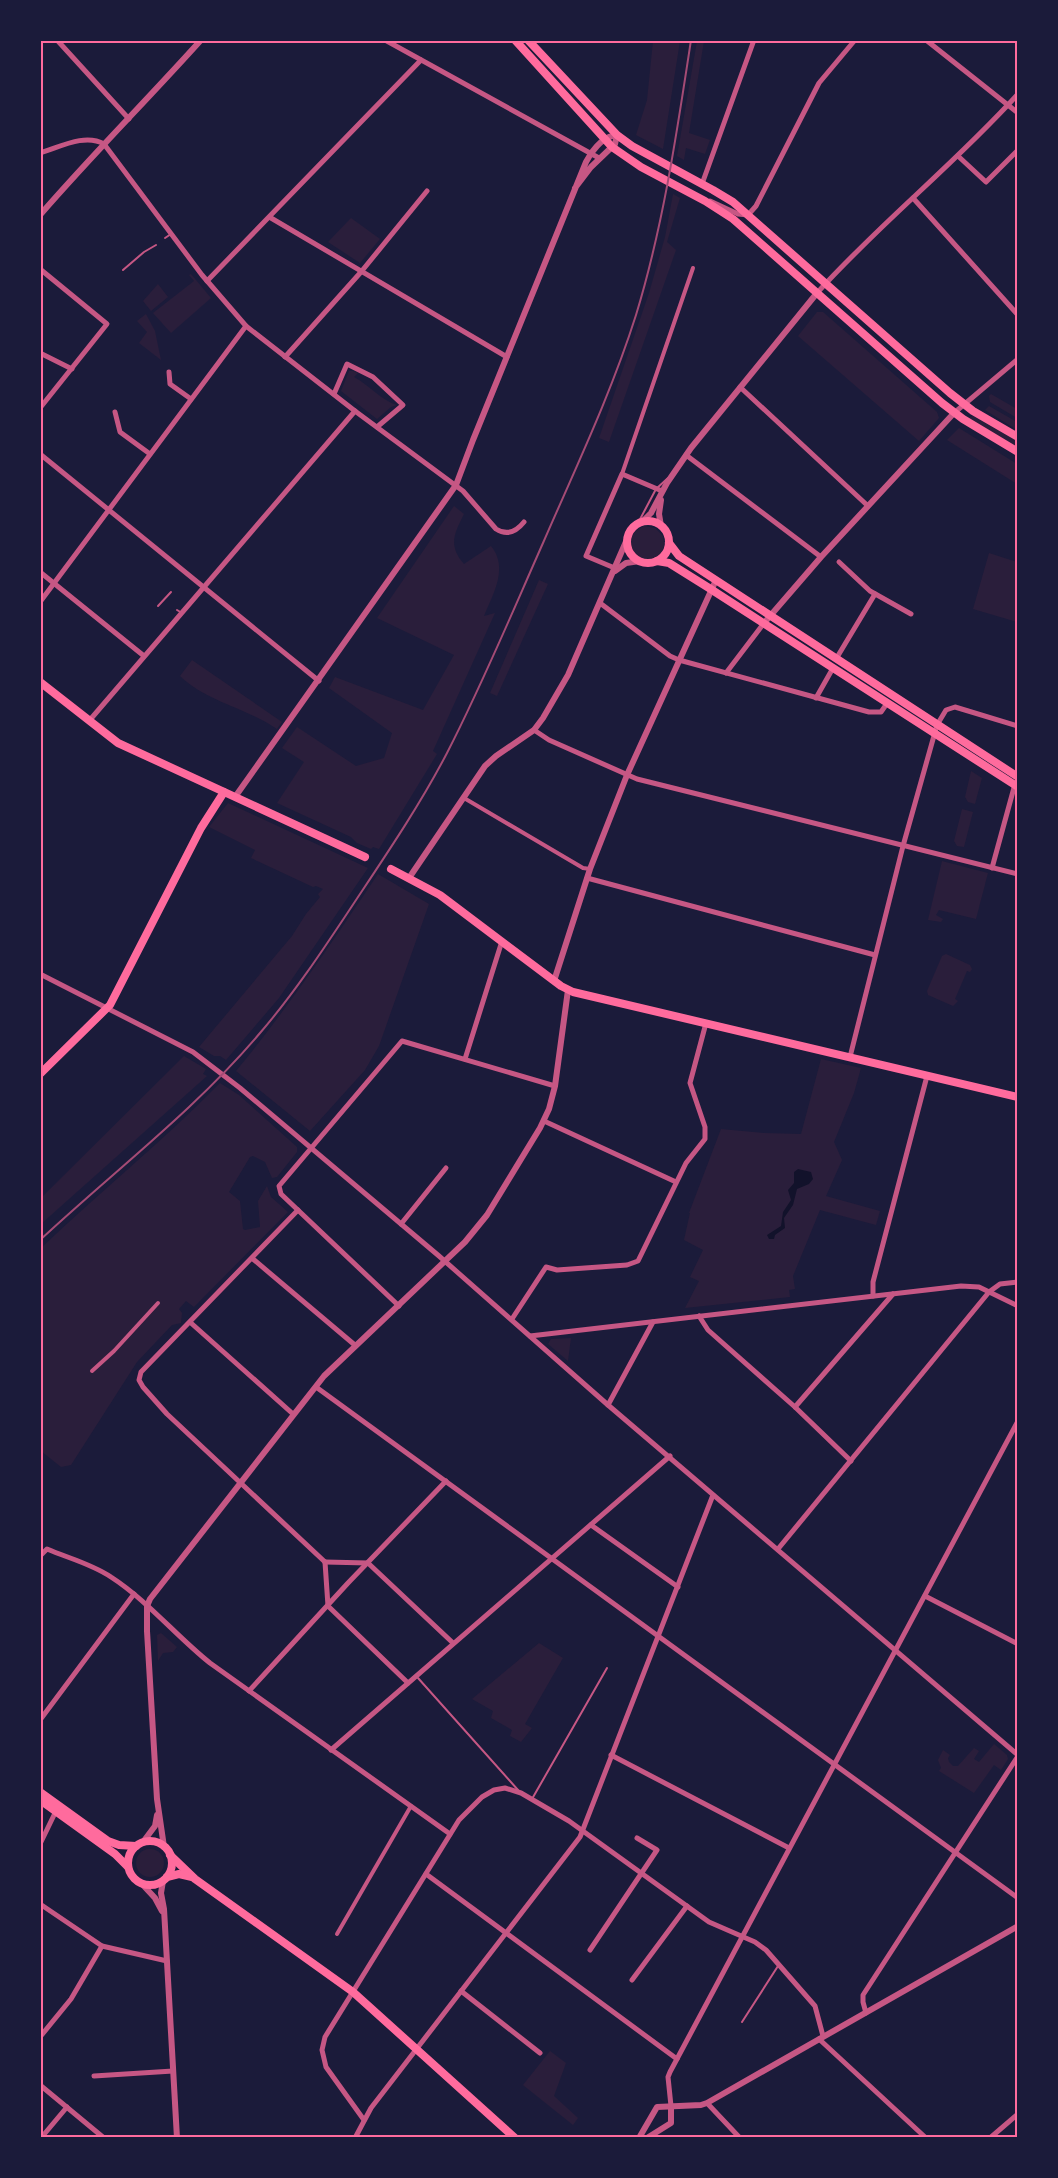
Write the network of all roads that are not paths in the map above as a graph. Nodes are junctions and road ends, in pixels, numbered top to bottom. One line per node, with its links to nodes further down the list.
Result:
1 (57, 40): 13 (street)
2 (201, 40): 13 (street)
3 (385, 40): 9 (street)
4 (515, 40): 15 (main road)
5 (528, 40): 14 (main road)
6 (754, 40): 23 (street)
7 (855, 40): 27 (street)
8 (926, 40): 11 (street)
9 (421, 60): 19 (street); 29 (street)
10 (1017, 94): 11 (street)
11 (1007, 105): 12 (street); 20 (street)
12 (1017, 113)
13 (129, 119): 16 (street)
14 (617, 135): 15 (street); 15 (street); 23 (main road)
15 (609, 143): 19 (street); 21 (street); 25 (main road)
16 (104, 144): 18 (street); 28 (street); 30 (street)
17 (1017, 150): 20 (street)
18 (40, 153)
19 (591, 153): 21 (street); 22 (street)
20 (958, 156): 26 (street)
21 (599, 158): 22 (street)
22 (588, 165): 44 (street)
23 (702, 183): 27 (main road)
24 (427, 191): 36 (street)
25 (698, 198): 27 (street); 39 (main road)
26 (914, 198): 38 (street); 40 (street)
27 (748, 214): 38 (main road)
28 (40, 215)
29 (271, 218): 36 (street); 37 (street)
30 (171, 234): 31 (lane); 37 (street)
31 (165, 238)
32 (156, 245): 35 (lane)
33 (40, 268): 46 (street)
34 (693, 268): 62 (street)
35 (123, 270)
36 (361, 272): 43 (street); 44 (street)
37 (207, 281): 41 (street)
38 (825, 283): 39 (street); 51 (main road)
39 (817, 292): 48 (street); 55 (main road)
40 (1017, 315)
41 (246, 326): 43 (street); 50 (street)
42 (40, 353): 46 (street)
43 (285, 357): 49 (street)
44 (507, 357): 63 (street)
45 (1017, 359): 51 (street)
46 (72, 369): 52 (street)
47 (169, 372): 50 (street)
48 (740, 387): 61 (street); 65 (street)
49 (334, 394): 53 (street); 56 (street)
50 (191, 399): 60 (street)
51 (964, 404): 55 (street); 57 (main road)
52 (40, 408)
53 (355, 411): 56 (street); 80 (street)
54 (115, 412): 60 (street)
55 (954, 413): 58 (main road); 65 (street)
56 (377, 427): 63 (street)
57 (1017, 437)
58 (1017, 452)
59 (40, 454): 66 (street)
60 (150, 454): 66 (street)
61 (686, 455): 64 (street); 72 (street)
62 (622, 474): 64 (street); 76 (street)
63 (456, 485): 67 (street); 97 (street)
64 (659, 490): 68 (street); 69 (street)
65 (868, 506): 72 (street)
66 (109, 510): 79 (street); 80 (street)
67 (524, 522)
68 (639, 524): 69 (main road); 70 (main road)
69 (661, 526): 71 (main road)
70 (628, 537): 73 (main road); 76 (street)
71 (669, 543): 74 (main road); 78 (main road)
72 (822, 557): 90 (street)
73 (640, 561): 74 (main road); 76 (street)
74 (657, 561): 81 (main road)
75 (839, 562): 83 (street)
76 (615, 570): 87 (street)
77 (40, 572): 79 (street)
78 (716, 580): 81 (street); 90 (main road)
79 (57, 585): 85 (street); 92 (street)
80 (204, 587): 92 (street); 97 (street)
81 (711, 589): 91 (main road); 94 (street)
82 (171, 592): 84 (lane)
83 (875, 594): 89 (street); 93 (street)
84 (164, 599): 86 (lane); 88 (lane)
85 (40, 602)
86 (169, 603)
87 (600, 603): 94 (street); 104 (street)
88 (158, 606)
89 (910, 614)
90 (770, 615): 91 (street); 93 (main road)
91 (764, 623): 95 (main road); 96 (street)
92 (144, 656): 101 (street)
93 (836, 659): 100 (main road)
94 (679, 660): 96 (street); 105 (street)
95 (833, 668): 99 (street); 100 (main road)
96 (726, 673): 99 (street)
97 (319, 681): 109 (street)
98 (40, 682): 101 (main road)
99 (816, 698): 100 (street)
100 (890, 699): 103 (main road)
101 (89, 721): 108 (main road)
102 (1017, 726): 103 (street)
103 (935, 729): 106 (main road); 107 (main road); 111 (street)
104 (534, 730): 105 (street); 110 (street)
105 (627, 775): 111 (street); 115 (street)
106 (1017, 776): 107 (street)
107 (1016, 786): 113 (street)
108 (224, 792): 109 (main road); 124 (main road)
109 (235, 797): 112 (main road)
110 (463, 798): 115 (street); 117 (street)
111 (903, 846): 113 (street); 120 (street)
112 (365, 857)
113 (992, 868): 116 (street)
114 (391, 869): 117 (main road)
115 (590, 869): 118 (street)
116 (1017, 874)
117 (409, 878): 119 (main road)
118 (587, 878): 120 (street); 122 (street)
119 (502, 940): 122 (main road); 127 (street)
120 (875, 955): 126 (street)
121 (40, 974): 124 (street)
122 (554, 981): 123 (main road)
123 (568, 990): 125 (main road); 130 (street)
124 (108, 1008): 128 (main road); 133 (street)
125 (706, 1023): 126 (main road); 135 (street)
126 (850, 1057): 129 (main road)
127 (465, 1059): 130 (street); 133 (street)
128 (40, 1074)
129 (927, 1076): 131 (main road); 143 (street)
130 (555, 1086): 132 (street)
131 (1017, 1097)
132 (544, 1121): 135 (street); 139 (street)
133 (312, 1148): 136 (street); 137 (street)
134 (446, 1168): 137 (street)
135 (676, 1182): 148 (street)
136 (298, 1210): 138 (street); 145 (street)
137 (401, 1224): 139 (street)
138 (253, 1259): 150 (street); 152 (street)
139 (445, 1261): 145 (street); 148 (street)
140 (1017, 1281): 141 (street)
141 (989, 1292): 142 (street); 146 (street); 160 (street)
142 (892, 1294): 143 (street); 156 (street)
143 (873, 1296): 147 (street)
144 (158, 1303): 153 (street)
145 (399, 1306): 152 (street)
146 (1017, 1306)
147 (699, 1316): 149 (street); 156 (street)
148 (512, 1319): 151 (street)
149 (653, 1322): 151 (street); 155 (street)
150 (191, 1323): 157 (street); 162 (street)
151 (530, 1336): 155 (street)
152 (356, 1346): 154 (street)
153 (92, 1371)
154 (316, 1387): 157 (street); 161 (street)
155 (608, 1405): 159 (street)
156 (795, 1407): 160 (street)
157 (293, 1414): 162 (street)
158 (1017, 1421): 172 (street)
159 (670, 1456): 163 (street); 164 (street)
160 (851, 1461): 165 (street)
161 (446, 1481): 167 (street); 169 (street)
162 (240, 1482): 168 (street); 173 (street)
163 (713, 1495): 165 (street); 170 (street)
164 (591, 1525): 167 (street); 170 (street)
165 (778, 1549): 178 (street)
166 (40, 1556): 171 (street)
167 (552, 1558): 175 (street); 176 (street)
168 (325, 1562): 169 (street); 174 (street)
169 (368, 1563): 174 (street); 176 (street)
170 (678, 1587): 175 (street)
171 (134, 1594): 173 (street); 183 (street)
172 (925, 1596): 177 (street); 178 (street)
173 (147, 1606): 182 (street); 190 (street)
174 (328, 1606): 181 (street); 182 (street)
175 (659, 1636): 185 (street); 187 (street)
176 (453, 1643): 180 (street)
177 (1017, 1644)
178 (894, 1650): 186 (street); 187 (street)
179 (607, 1668): 191 (lane)
180 (416, 1676): 181 (street); 189 (lane)
181 (408, 1683): 184 (street)
182 (249, 1691): 184 (street)
183 (40, 1720)
184 (331, 1750): 193 (street)
185 (611, 1755): 195 (street); 201 (street)
186 (1017, 1756): 202 (street)
187 (834, 1764): 201 (street); 202 (street)
188 (40, 1792): 199 (main road)
189 (521, 1793): 191 (street); 196 (street)
190 (157, 1799): 199 (street); 200 (street)
191 (532, 1799): 195 (street)
192 (40, 1800): 194 (main road)
193 (411, 1806): 196 (street); 216 (street)
194 (56, 1811): 198 (street); 204 (main road)
195 (583, 1831): 205 (street); 215 (street)
196 (450, 1834): 206 (street)
197 (637, 1838): 205 (street)
198 (40, 1844)
199 (139, 1844): 200 (main road); 204 (main road)
200 (164, 1846): 203 (main road)
201 (789, 1848): 217 (street)
202 (956, 1853): 210 (street); 225 (street)
203 (170, 1855): 207 (main road); 208 (main road)
204 (128, 1867): 209 (main road)
205 (640, 1873): 212 (street); 219 (street)
206 (426, 1874): 215 (street); 224 (street)
207 (165, 1879): 208 (main road); 209 (main road); 213 (street)
208 (195, 1879): 224 (main road)
209 (142, 1884): 213 (street)
210 (1017, 1898)
211 (40, 1904): 218 (street)
212 (687, 1906): 217 (street); 222 (street)
213 (164, 1920): 220 (street)
214 (1017, 1926): 225 (street)
215 (506, 1933): 223 (street); 231 (street)
216 (337, 1934)
217 (742, 1937): 221 (street); 231 (street)
218 (102, 1946): 220 (street); 227 (street)
219 (590, 1950)
220 (166, 1961): 232 (street)
221 (780, 1964): 226 (lane); 228 (street)
222 (632, 1980)
223 (461, 1991): 229 (street); 230 (street)
224 (353, 1992): 229 (main road); 239 (street)
225 (866, 2013): 228 (street)
226 (742, 2022)
227 (40, 2037)
228 (821, 2038): 235 (street); 248 (street)
229 (417, 2049): 239 (street); 240 (main road)
230 (540, 2053)
231 (677, 2059): 236 (street)
232 (173, 2072): 233 (street); 243 (street)
233 (94, 2076)
234 (40, 2085): 237 (street)
235 (707, 2103): 236 (street); 247 (street)
236 (671, 2106): 245 (street); 246 (street)
237 (67, 2107): 241 (street); 242 (street)
238 (1017, 2114): 249 (street)
239 (364, 2120): 244 (street)
240 (514, 2137)
241 (41, 2138)
242 (104, 2138)
243 (177, 2138)
244 (355, 2138)
245 (639, 2138)
246 (648, 2138)
247 (740, 2138)
248 (926, 2138)
249 (990, 2138)

